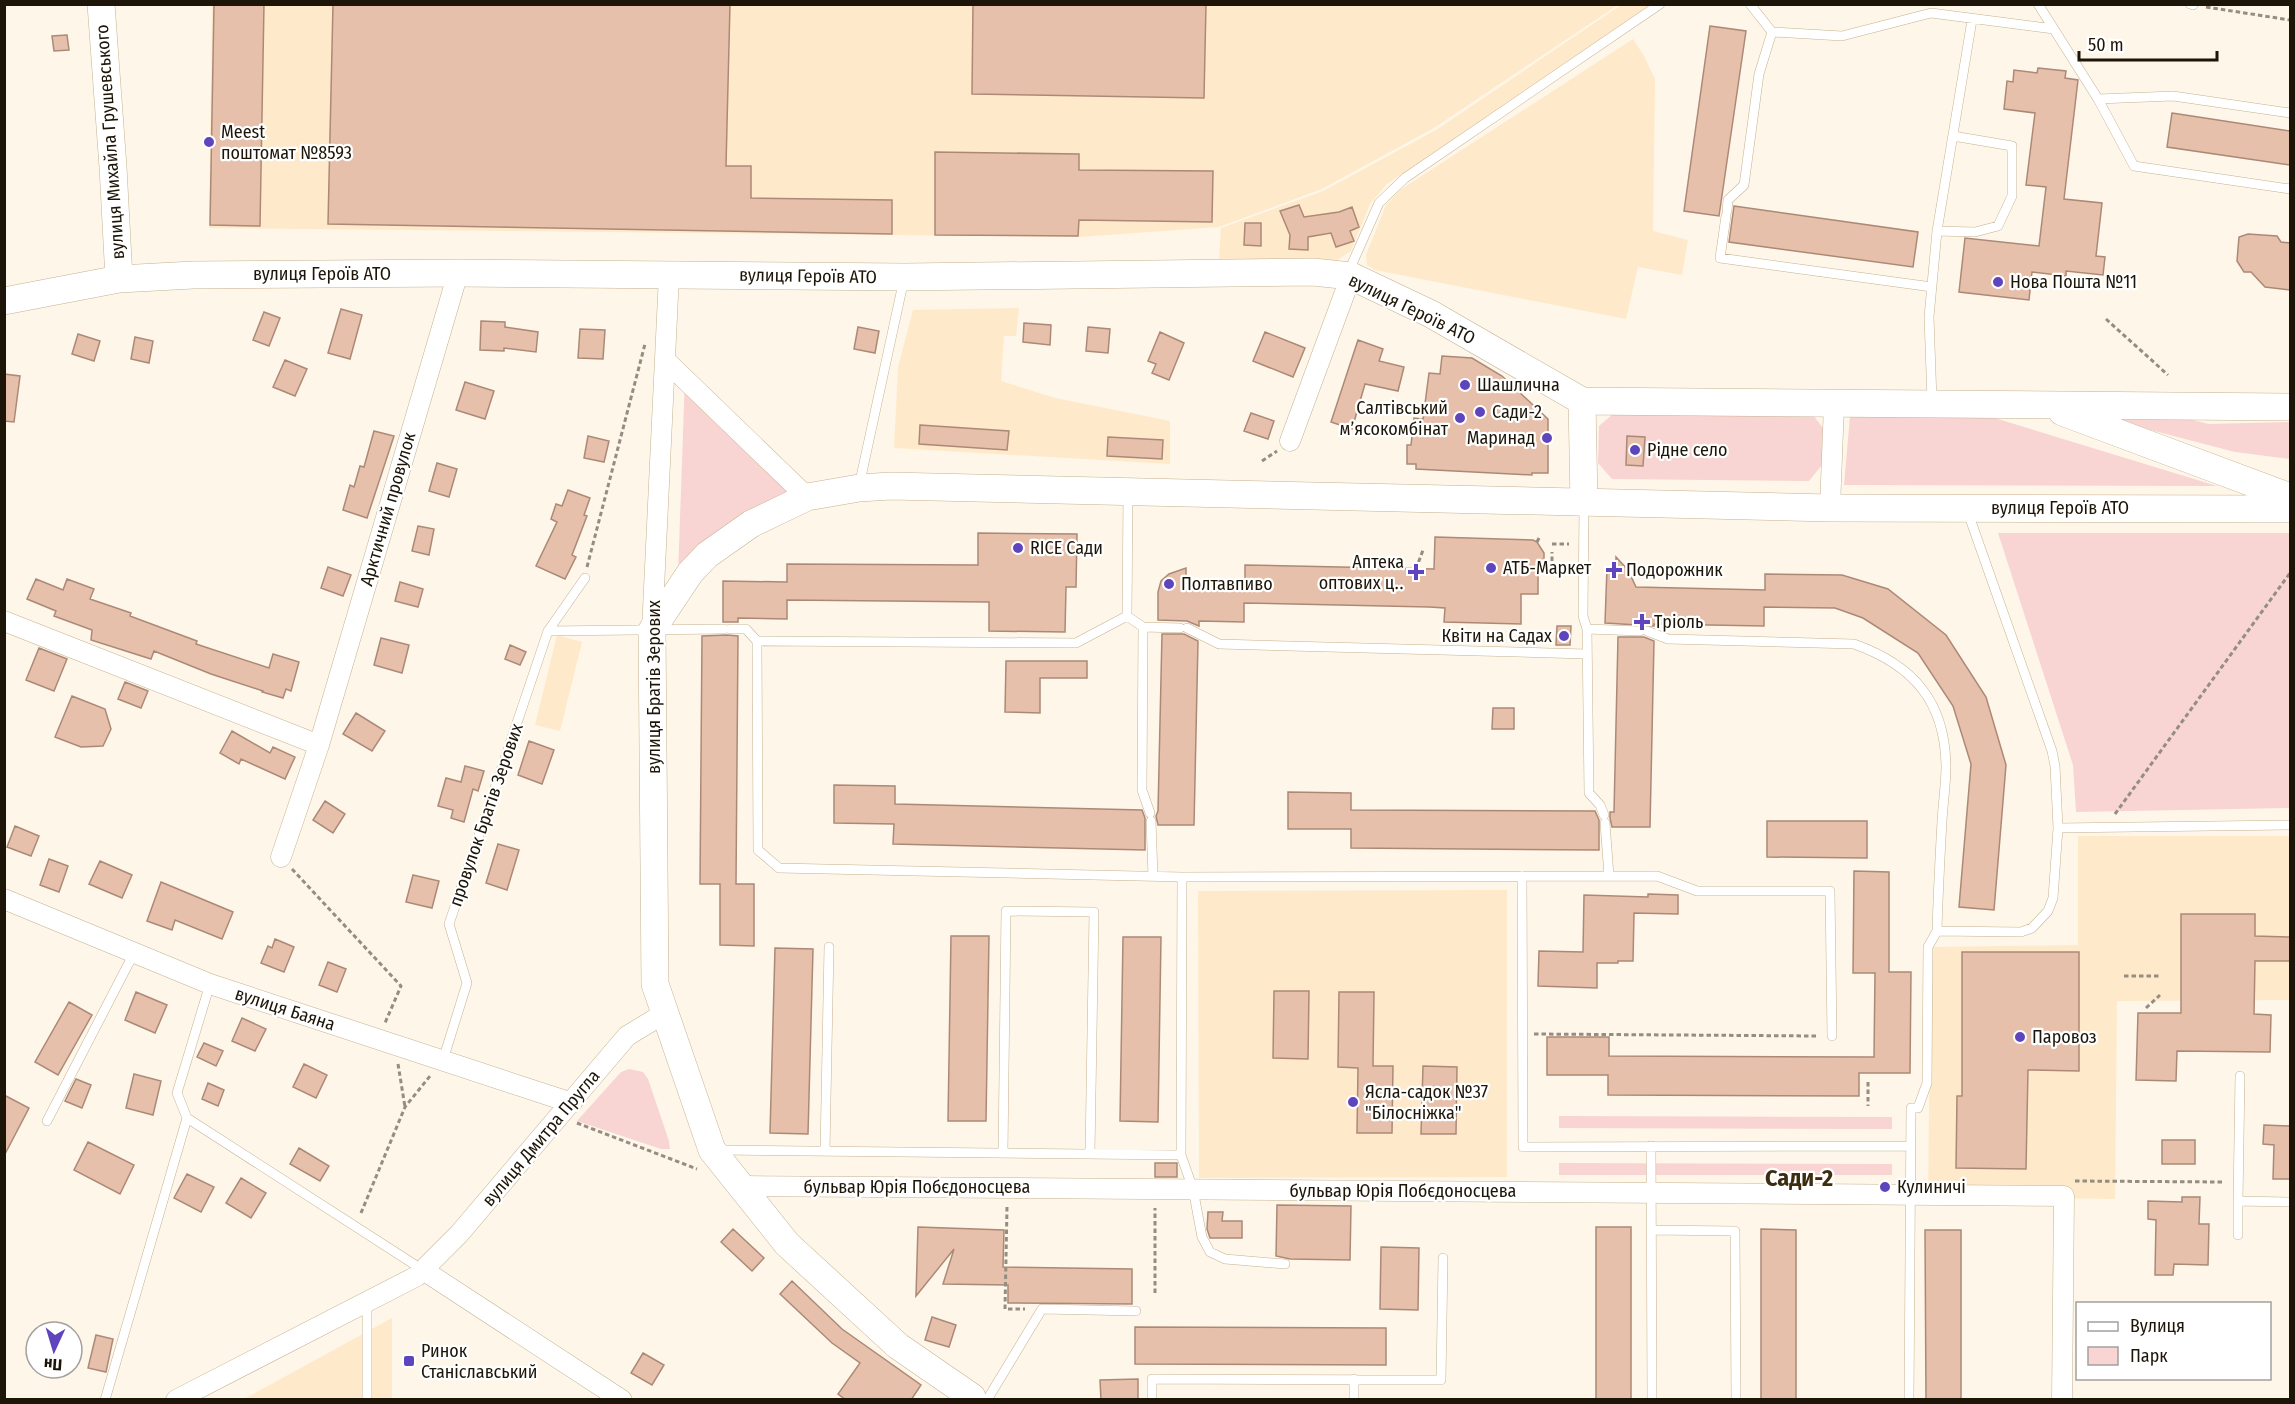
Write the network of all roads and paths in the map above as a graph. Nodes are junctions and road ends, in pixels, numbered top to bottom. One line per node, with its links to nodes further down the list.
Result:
1 (101, 4): 21 (street, вулиця Михайла Грушевського)
2 (1660, 4): 19 (lane)
3 (1750, 4): 11 (lane)
4 (2038, 4): 10 (lane)
5 (2240, 4): 7 (path)
6 (2192, 5): 7 (path)
7 (2238, 12): 9 (path)
8 (1972, 20): 10 (lane); 11 (lane); 14 (lane)
9 (2290, 20)
10 (2054, 29): 12 (lane)
11 (1772, 32): 22 (lane)
12 (2098, 99): 13 (lane); 15 (lane)
13 (2290, 113)
14 (1953, 136): 16 (lane); 16 (lane)
15 (2290, 189)
16 (1937, 231): 22 (lane)
17 (458, 273): 18 (street, вулиця Героїв АТО); 21 (street, вулиця Героїв АТО); 58 (street, Арктичний провулок)
18 (669, 275): 20 (street, вулиця Героїв АТО); 26 (street, вулиця Братів Зерових)
19 (1351, 276): 20 (street, вулиця Героїв АТО); 28 (street, вулиця Героїв АТО); 33 (street)
20 (904, 278): 34 (lane)
21 (119, 279): 23 (street, вулиця Героїв АТО)
22 (1932, 287): 30 (lane)
23 (4, 301)
24 (2106, 319): 27 (path)
25 (647, 336): 49 (path)
26 (665, 360): 36 (street); 54 (street, вулиця Братів Зерових)
27 (2168, 375)
28 (1582, 401): 29 (street, вулиця Героїв АТО); 38 (street)
29 (1834, 404): 30 (street, вулиця Героїв АТО); 39 (street)
30 (1932, 404): 31 (street, вулиця Героїв АТО)
31 (2044, 405): 32 (street, вулиця Героїв АТО); 37 (street)
32 (2290, 407)
33 (1290, 441)
34 (858, 488): 35 (street, вулиця Героїв АТО); 36 (street, вулиця Героїв АТО)
35 (1129, 491): 38 (street, вулиця Героїв АТО); 50 (lane)
36 (807, 497): 54 (street, вулиця Героїв АТО)
37 (2290, 497)
38 (1584, 502): 39 (street, вулиця Героїв АТО); 43 (lane)
39 (1830, 508): 40 (street, вулиця Героїв АТО)
40 (1966, 508): 41 (street, вулиця Героїв АТО); 61 (lane)
41 (2290, 509)
42 (1552, 544): 43 (path)
43 (1583, 545): 53 (lane)
44 (1423, 550): 47 (path)
45 (1552, 552): 46 (path)
46 (1552, 561)
47 (1416, 569)
48 (2290, 573): 60 (path)
49 (585, 578): 55 (lane, провулок Братів Зерових)
50 (1127, 616): 52 (lane); 56 (lane)
51 (4, 621): 58 (street)
52 (1143, 627): 57 (lane); 63 (lane)
53 (1587, 629): 57 (lane); 68 (lane)
54 (652, 630): 55 (lane); 56 (lane); 76 (street, вулиця Братів Зерових)
55 (548, 631): 80 (lane, провулок Братів Зерових)
56 (757, 641): 63 (lane)
57 (1586, 654): 65 (lane)
58 (319, 745): 62 (street, Арктичний провулок)
59 (2290, 825): 60 (lane)
60 (2105, 827): 61 (lane)
61 (2058, 828): 68 (lane)
62 (281, 856): 79 (path)
63 (1153, 876): 66 (lane)
64 (1522, 876): 65 (lane); 66 (lane); 77 (lane)
65 (1609, 876): 78 (lane)
66 (1182, 877): 94 (lane)
67 (4, 899): 70 (street, вулиця Баяна)
68 (1937, 931): 89 (lane)
69 (829, 947): 91 (lane)
70 (134, 953): 73 (street, вулиця Баяна); 87 (lane)
71 (2124, 976): 72 (path)
72 (2160, 976)
73 (210, 984): 79 (street, вулиця Баяна); 86 (lane)
74 (2160, 995): 75 (path)
75 (2146, 1008)
76 (665, 1013): 83 (street, вулиця Дмитра Пругла); 90 (street, вулиця Братів Зерових)
77 (1522, 1034): 78 (path); 88 (lane)
78 (1832, 1036)
79 (386, 1042): 80 (street, вулиця Баяна); 85 (path)
80 (443, 1060): 83 (street, вулиця Баяна); 85 (path)
81 (2240, 1076): 95 (lane)
82 (1868, 1082): 84 (path)
83 (572, 1102): 110 (street, вулиця Дмитра Пругла)
84 (1868, 1106)
85 (405, 1107): 105 (path)
86 (187, 1118): 105 (lane); 117 (lane)
87 (47, 1121)
88 (1651, 1146): 89 (lane); 100 (lane)
89 (1910, 1146): 101 (lane)
90 (712, 1150): 91 (lane); 96 (street)
91 (825, 1151): 92 (lane)
92 (1003, 1152): 93 (lane); 93 (lane)
93 (1090, 1154): 94 (lane)
94 (1181, 1155): 99 (lane)
95 (2239, 1182): 102 (path); 103 (lane)
96 (742, 1186): 97 (street, бульвар Юрія Побєдоносцева); 116 (street)
97 (1008, 1188): 98 (street, бульвар Юрія Побєдоносцева); 113 (path)
98 (1155, 1189): 99 (street, бульвар Юрія Побєдоносцева); 111 (path)
99 (1193, 1189): 100 (street, бульвар Юрія Побєдоносцева); 109 (lane)
100 (1652, 1193): 101 (street, бульвар Юрія Побєдоносцева); 106 (lane)
101 (1910, 1194): 102 (street, бульвар Юрія Побєдоносцева); 125 (lane)
102 (2064, 1196): 126 (street)
103 (2238, 1201): 104 (lane); 107 (lane)
104 (2290, 1202)
105 (356, 1227): 110 (lane)
106 (1652, 1230): 123 (lane); 124 (lane)
107 (2238, 1235)
108 (1443, 1258): 115 (lane)
109 (1285, 1264)
110 (423, 1270): 112 (street, вулиця Дмитра Пругла); 120 (street)
111 (1155, 1293)
112 (367, 1302): 118 (street, вулиця Дмитра Пругла); 119 (lane)
113 (1042, 1309): 114 (lane); 116 (lane)
114 (1136, 1311)
115 (1354, 1379): 121 (lane); 122 (lane)
116 (976, 1399)
117 (105, 1400)
118 (176, 1400)
119 (366, 1400)
120 (622, 1400)
121 (1152, 1400)
122 (1354, 1400)
123 (1652, 1400)
124 (1736, 1400)
125 (1909, 1400)
126 (2062, 1400)

